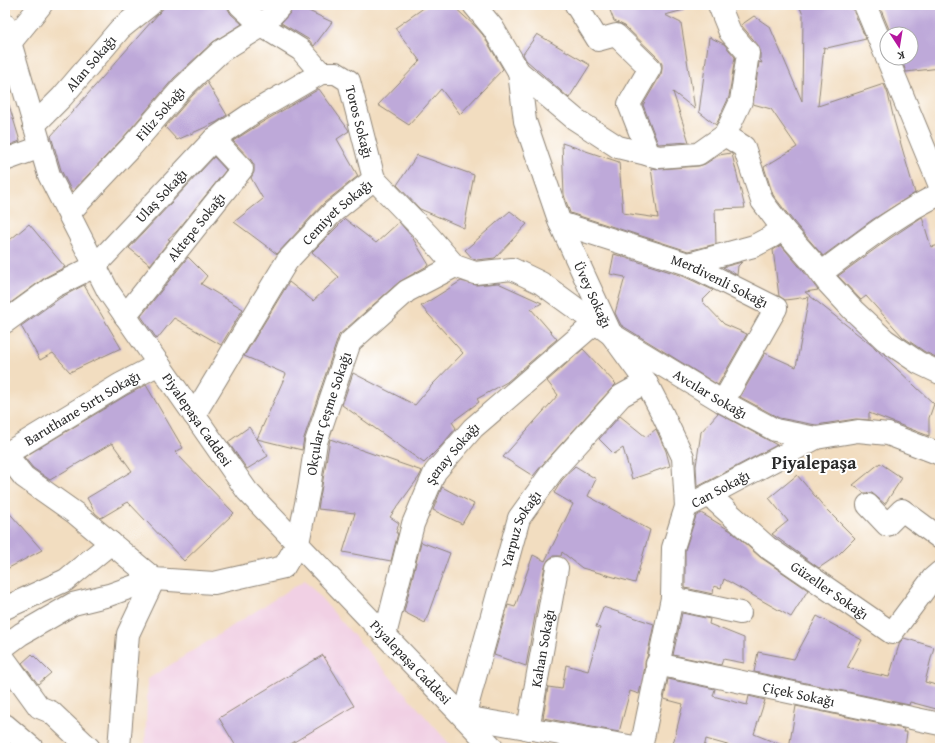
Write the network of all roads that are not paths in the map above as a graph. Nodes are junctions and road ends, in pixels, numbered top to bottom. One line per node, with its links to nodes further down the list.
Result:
1 (41, 5): 10 (street)
2 (150, 5): 15 (street, Alan Sokağı)
3 (240, 5): 9 (street)
4 (281, 5): 9 (street, Filiz Sokağı)
5 (474, 5): 13 (street)
6 (576, 5): 19 (street)
7 (719, 5): 16 (street)
8 (865, 5): 11 (street)
9 (262, 26): 14 (street); 24 (street, Filiz Sokağı)
10 (8, 34): 15 (street, Piyalepaşa Caddesi)
11 (879, 39)
12 (890, 66): 22 (street)
13 (519, 72): 19 (street); 25 (street, Üvey Sokağı)
14 (321, 73): 17 (street, Ulaş Sokağı); 21 (street, Toros Sokağı)
15 (34, 125): 18 (street, Piyalepaşa Caddesi)
16 (725, 135): 19 (street); 26 (street)
17 (214, 139): 28 (street, Ulaş Sokağı); 31 (street, Aktepe Sokağı)
18 (41, 147): 20 (street); 24 (street, Piyalepaşa Caddesi)
19 (649, 155)
20 (5, 160)
21 (374, 179): 29 (street, Cemiyet Sokağı); 38 (street, Cemiyet Sokağı)
22 (940, 186)
23 (940, 194): 30 (street)
24 (69, 213): 28 (street, Piyalepaşa Caddesi)
25 (560, 223): 27 (street, Merdivenli Sokağı); 33 (street, Üvey Sokağı)
26 (783, 228): 27 (street); 30 (street)
27 (688, 264): 37 (street, Merdivenli Sokağı)
28 (95, 266): 31 (street, Piyalepaşa Caddesi); 32 (street, Ulaş Sokağı)
29 (455, 266): 33 (street, Cemiyet Sokağı); 47 (street, Okçular Çeşme Sokağı)
30 (821, 274): 35 (street)
31 (125, 316): 34 (street, Piyalepaşa Caddesi)
32 (5, 322)
33 (604, 328): 36 (street, Üvey Sokağı); 37 (street, Avcılar Sokağı); 54 (street, Şenay Sokağı)
34 (159, 364): 38 (street, Piyalepaşa Caddesi); 40 (street, Baruthane Sırtı Sokağı)
35 (940, 373)
36 (646, 382): 44 (street, Üvey Sokağı); 58 (street, Yarpuz Sokağı)
37 (723, 402): 39 (street, Avcılar Sokağı)
38 (194, 414): 47 (street, Piyalepaşa Caddesi)
39 (816, 438): 41 (street, Can Sokağı); 42 (street, Can Sokağı)
40 (5, 453): 46 (street)
41 (940, 454)
42 (709, 495): 44 (street, Can Sokağı); 49 (street, Güzeller Sokağı)
43 (868, 505): 45 (street)
44 (686, 507): 51 (street, Can Sokağı)
45 (940, 538)
46 (110, 543): 50 (street); 52 (street)
47 (298, 543): 50 (street, Okçular Çeşme Sokağı); 54 (street, Piyalepaşa Caddesi)
48 (557, 568): 61 (street, Kahan Sokağı)
49 (940, 572)
50 (154, 578): 55 (street); 64 (street)
51 (672, 598): 53 (street); 57 (street, Can Sokağı)
52 (5, 608)
53 (740, 613)
54 (385, 635): 58 (street, Piyalepaşa Caddesi)
55 (5, 646)
56 (5, 660): 63 (street)
57 (657, 664): 59 (street, Çiçek Sokağı); 66 (street, Can Sokağı)
58 (464, 717): 61 (street); 65 (street, Piyalepaşa Caddesi)
59 (940, 724)
60 (5, 725): 62 (street)
61 (528, 729): 66 (street)
62 (32, 748)
63 (89, 748)
64 (119, 748)
65 (493, 748)
66 (640, 748)

